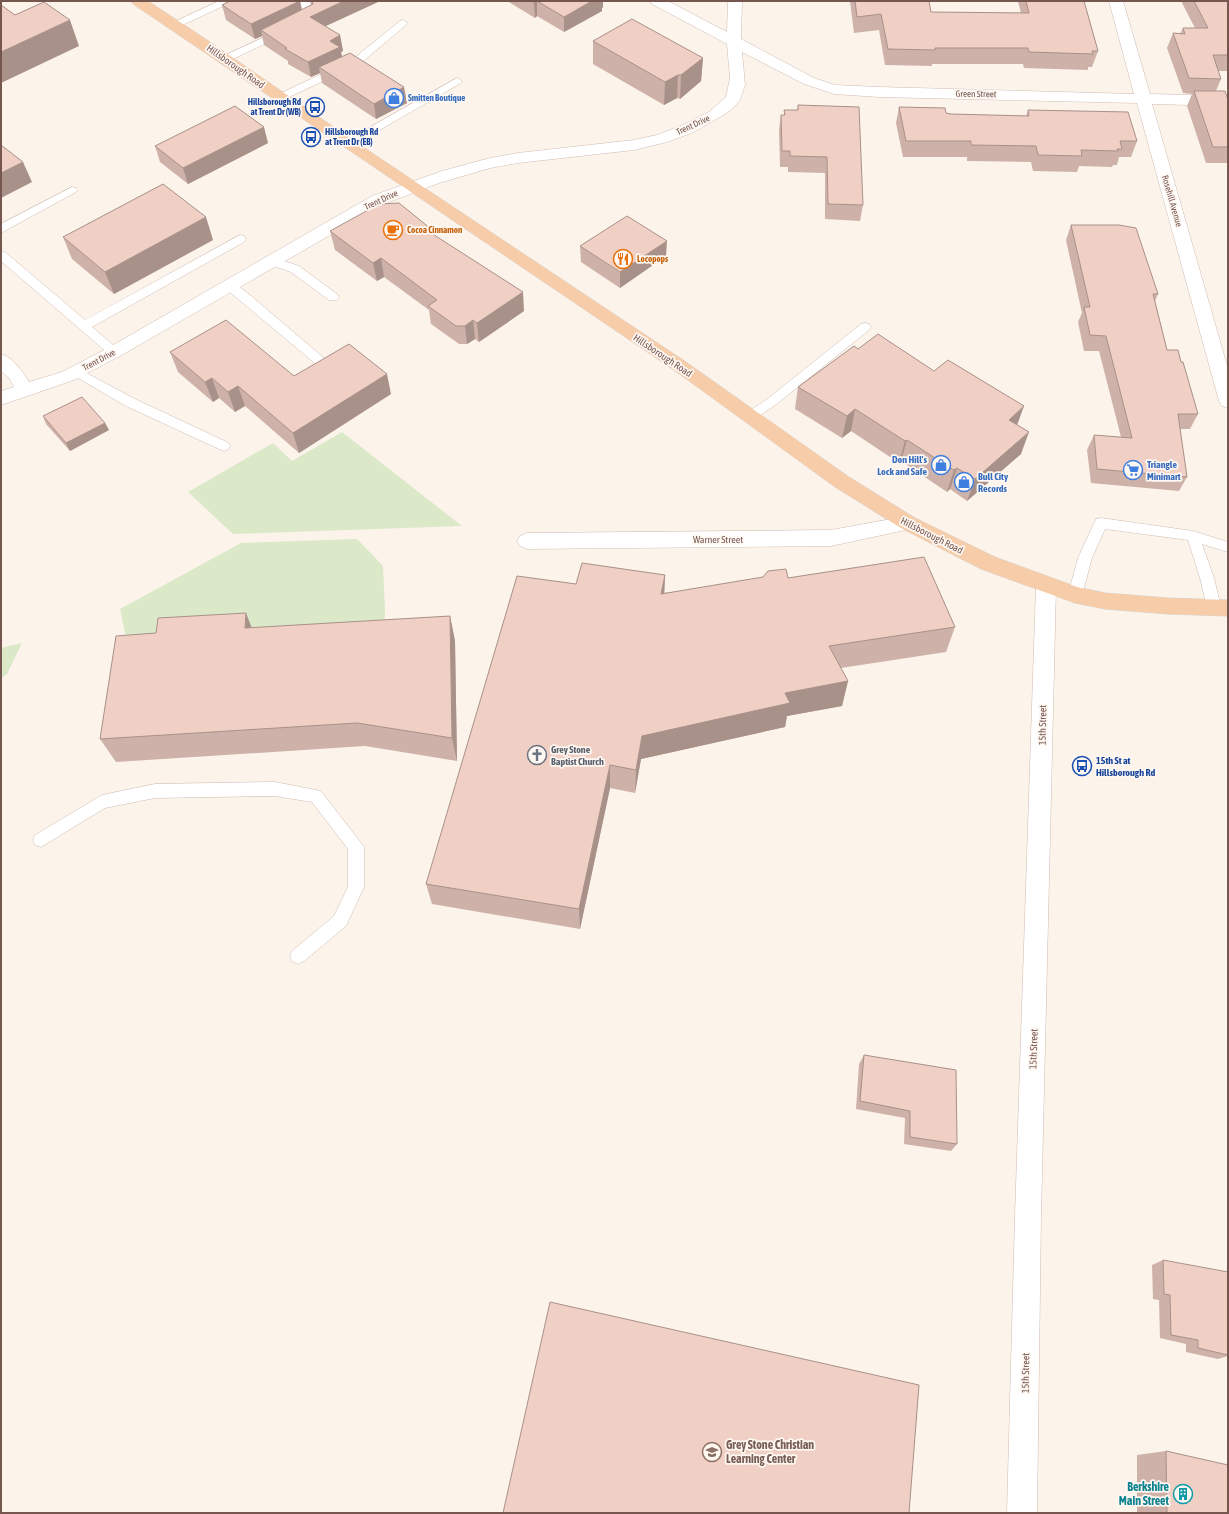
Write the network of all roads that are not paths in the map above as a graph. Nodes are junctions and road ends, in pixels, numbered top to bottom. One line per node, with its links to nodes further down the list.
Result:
1 (138, 1): 8 (main road, Hillsborough Road)
2 (227, 1): 8 (lane)
3 (304, 1): 10 (lane)
4 (657, 1): 9 (street, Green Street)
5 (735, 1): 9 (street, Trent Drive)
6 (1116, 1): 13 (street, Rosehill Avenue)
7 (403, 22): 12 (lane)
8 (175, 25): 10 (main road, Hillsborough Road)
9 (734, 42): 13 (street, Green Street); 16 (street, Trent Drive)
10 (225, 59): 12 (main road, Hillsborough Road)
11 (457, 81): 15 (lane)
12 (281, 97): 15 (main road, Hillsborough Road)
13 (1144, 99): 14 (street, Green Street); 32 (street, Rosehill Avenue)
14 (1228, 101)
15 (348, 144): 16 (main road, Hillsborough Road)
16 (412, 186): 21 (street, Trent Drive); 33 (main road, Hillsborough Road)
17 (72, 190): 18 (lane)
18 (1, 229)
19 (240, 239): 24 (lane)
20 (1, 254): 24 (lane)
21 (272, 261): 22 (street, Trent Drive); 23 (lane)
22 (229, 285): 26 (street, Trent Drive); 28 (lane)
23 (332, 297)
24 (84, 326): 26 (lane)
25 (865, 327): 33 (lane)
26 (114, 352): 29 (street, Trent Drive)
27 (1, 360): 30 (street)
28 (321, 362)
29 (77, 372): 30 (street, Trent Drive); 34 (lane)
30 (25, 391): 31 (street, Trent Drive)
31 (1, 398)
32 (1228, 401)
33 (750, 416): 35 (main road, Hillsborough Road)
34 (224, 446)
35 (908, 523): 37 (street, Warner Street); 39 (main road, Hillsborough Road)
36 (1194, 536): 38 (lane); 40 (lane); 41 (lane)
37 (527, 541)
38 (1228, 548)
39 (1046, 586): 40 (main road, Hillsborough Road); 44 (street, 15th Street)
40 (1075, 595): 41 (main road, Hillsborough Road)
41 (1221, 607)
42 (41, 840): 43 (lane)
43 (298, 956)
44 (1022, 1513)

